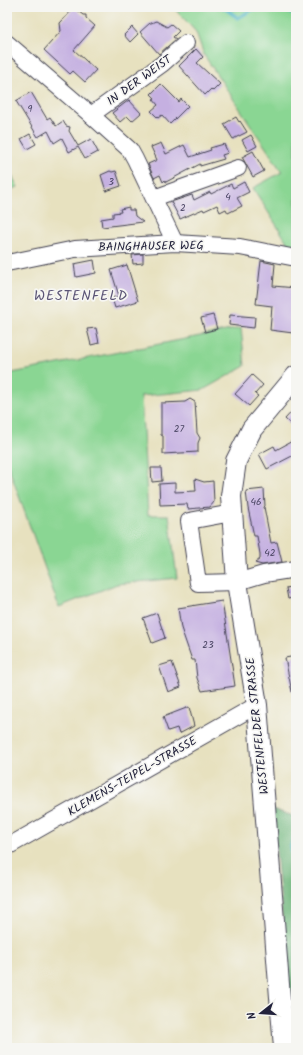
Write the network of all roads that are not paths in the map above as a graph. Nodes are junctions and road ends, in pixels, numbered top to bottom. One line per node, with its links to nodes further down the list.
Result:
1 (7, 43): 3 (street)
2 (186, 44): 3 (street, IN DER WEIST)
3 (91, 115): 5 (street)
4 (238, 168): 5 (street)
5 (154, 198): 6 (street)
6 (175, 243): 7 (street, BAINGHAUSER WEG); 8 (street, BAINGHAUSER WEG)
7 (296, 258)
8 (7, 263)
9 (296, 376): 10 (main road, WESTENFELDER STRASSE)
10 (232, 513): 12 (main road, WESTENFELDER STRASSE); 12 (street)
11 (296, 569): 12 (street)
12 (237, 582): 13 (main road, WESTENFELDER STRASSE)
13 (257, 705): 14 (street, KLEMENS-TEIPEL-STRASSE); 15 (main road, WESTENFELDER STRASSE)
14 (7, 847)
15 (284, 1048)

